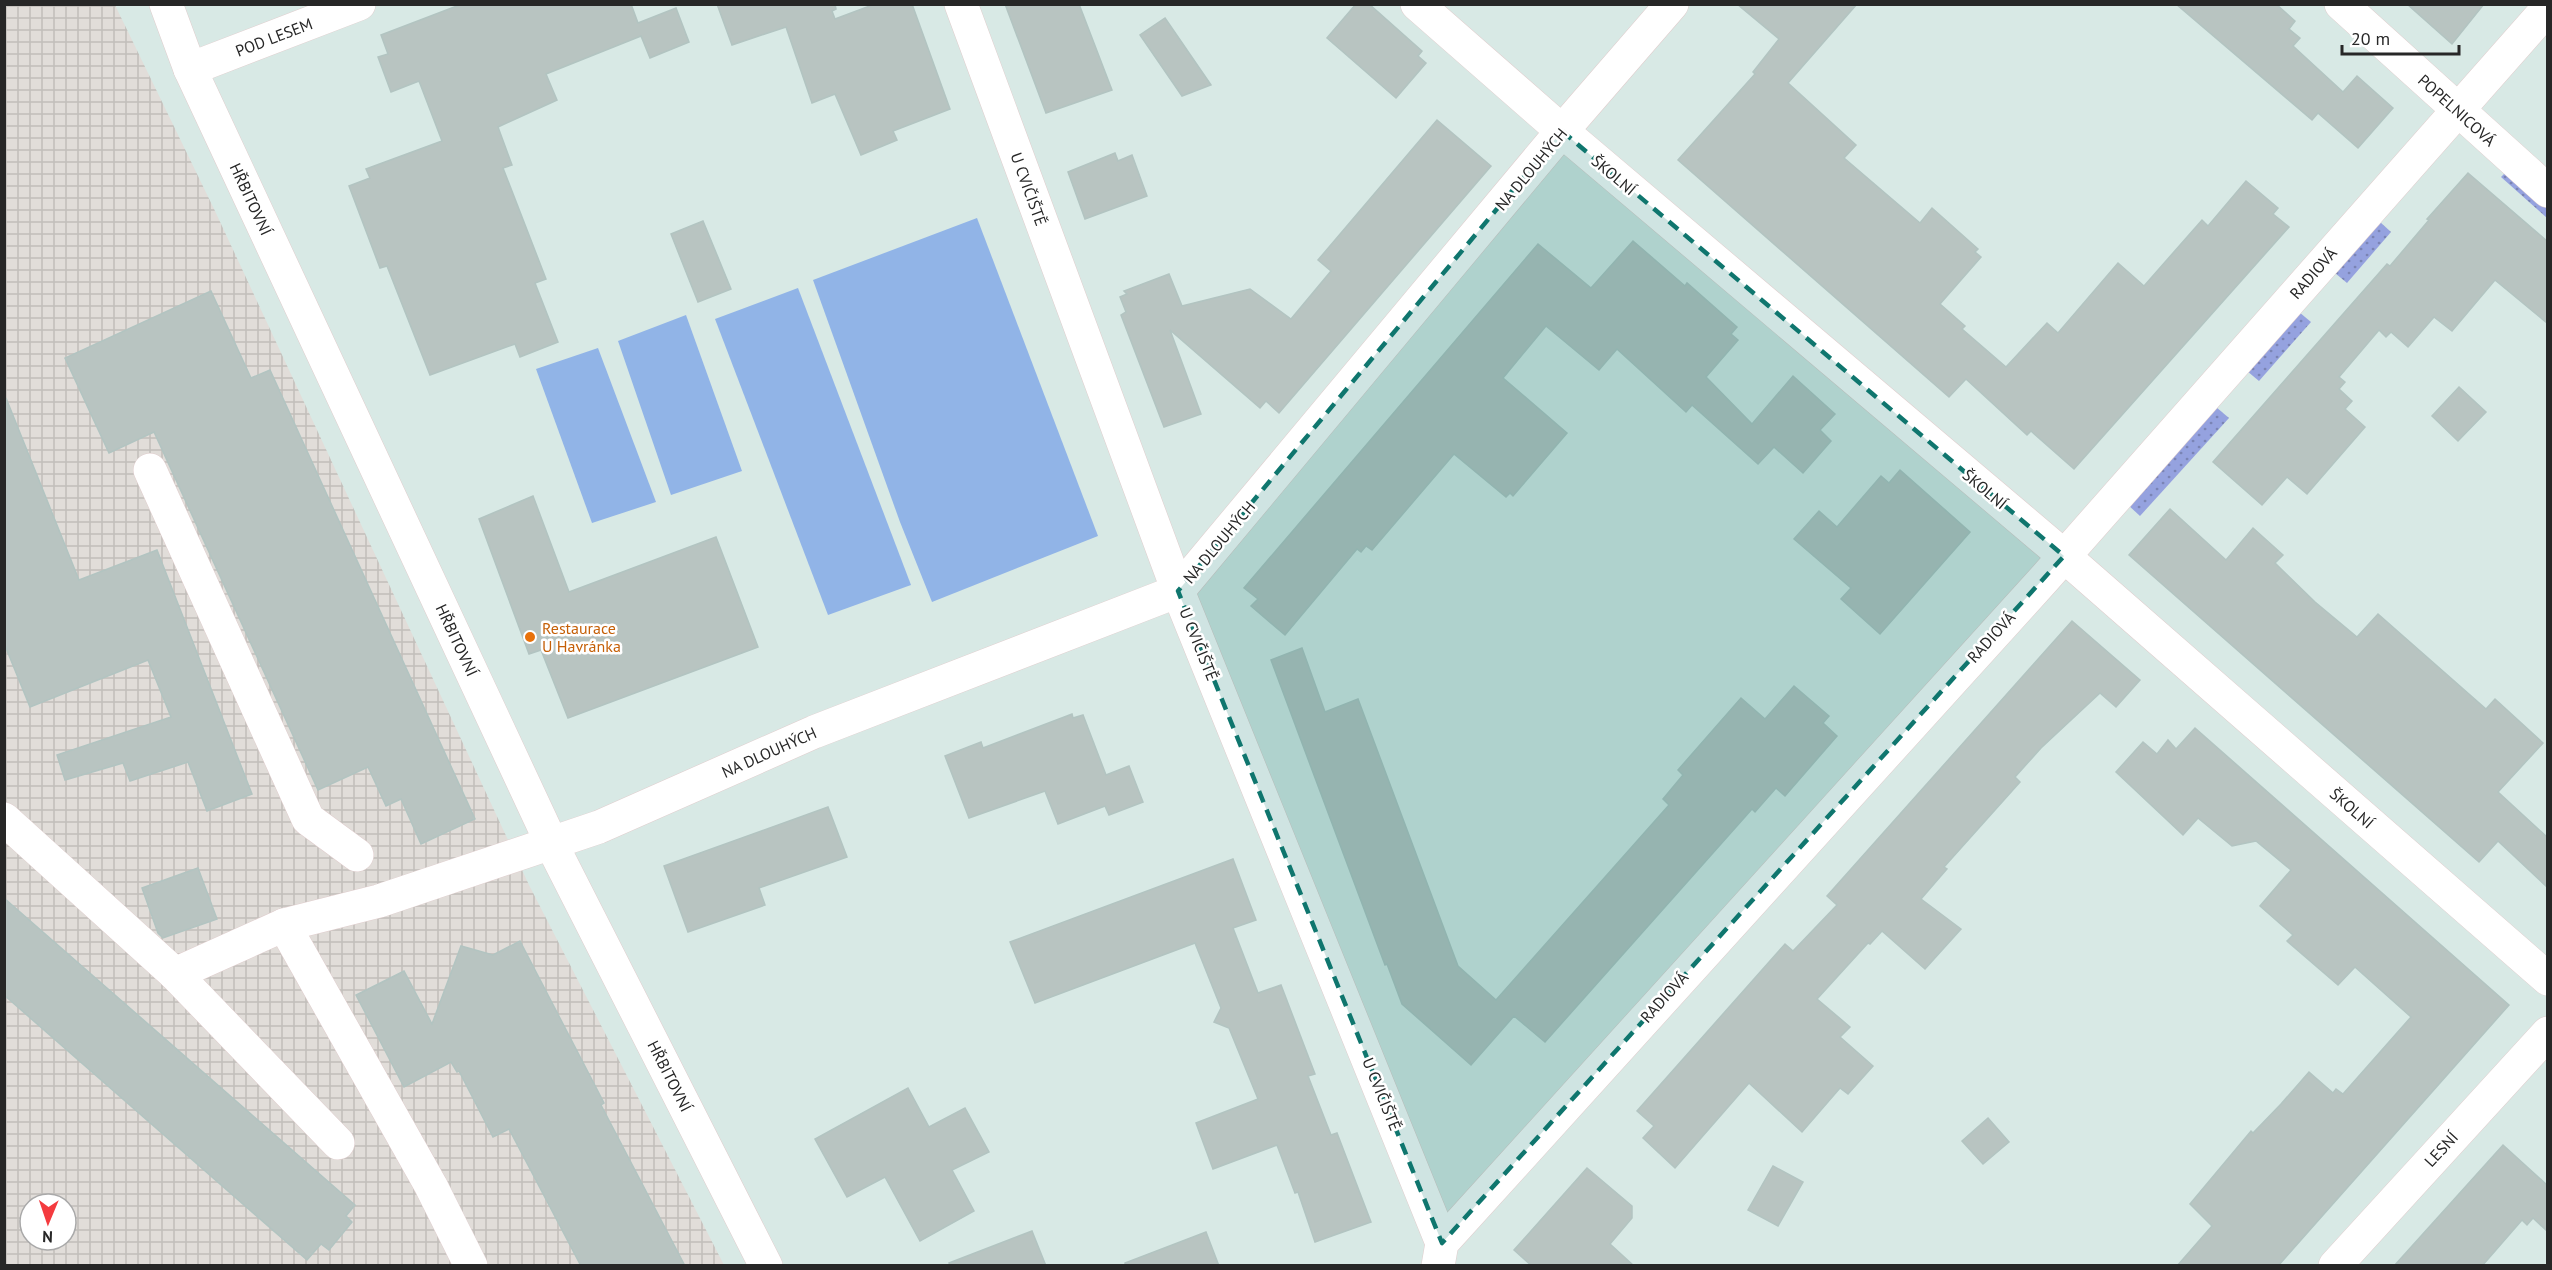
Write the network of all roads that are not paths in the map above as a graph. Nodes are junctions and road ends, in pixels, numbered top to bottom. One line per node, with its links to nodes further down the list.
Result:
1 (166, 4): 8 (street, HŘBITOVNÍ)
2 (359, 4): 8 (street, POD LESEM)
3 (962, 4): 14 (street, U CVIČIŠTĚ)
4 (1417, 4): 10 (street, ŠKOLNÍ)
5 (1672, 4): 10 (street, NA DLOUHÝCH)
6 (2341, 4): 9 (street, POPELNICOVÁ)
7 (2547, 8): 9 (street, RADIOVÁ)
8 (190, 69): 16 (street, HŘBITOVNÍ)
9 (2456, 110): 11 (street, POPELNICOVÁ); 13 (street, RADIOVÁ)
10 (1562, 131): 13 (street, ŠKOLNÍ); 14 (street, NA DLOUHÝCH)
11 (2547, 191)
12 (150, 470): 17 (street)
13 (2064, 556): 20 (street, ŠKOLNÍ); 23 (street, RADIOVÁ)
14 (1178, 591): 16 (street, NA DLOUHÝCH); 23 (street, U CVIČIŠTĚ)
15 (4, 819): 19 (street)
16 (552, 843): 18 (street, NA DLOUHÝCH); 25 (street, HŘBITOVNÍ)
17 (357, 855)
18 (284, 925): 19 (street, NA DLOUHÝCH); 24 (street)
19 (175, 974): 22 (street)
20 (2547, 980)
21 (2547, 1033): 26 (street, LESNÍ)
22 (338, 1143)
23 (1440, 1254)
24 (471, 1266)
25 (766, 1266)
26 (2335, 1266)

